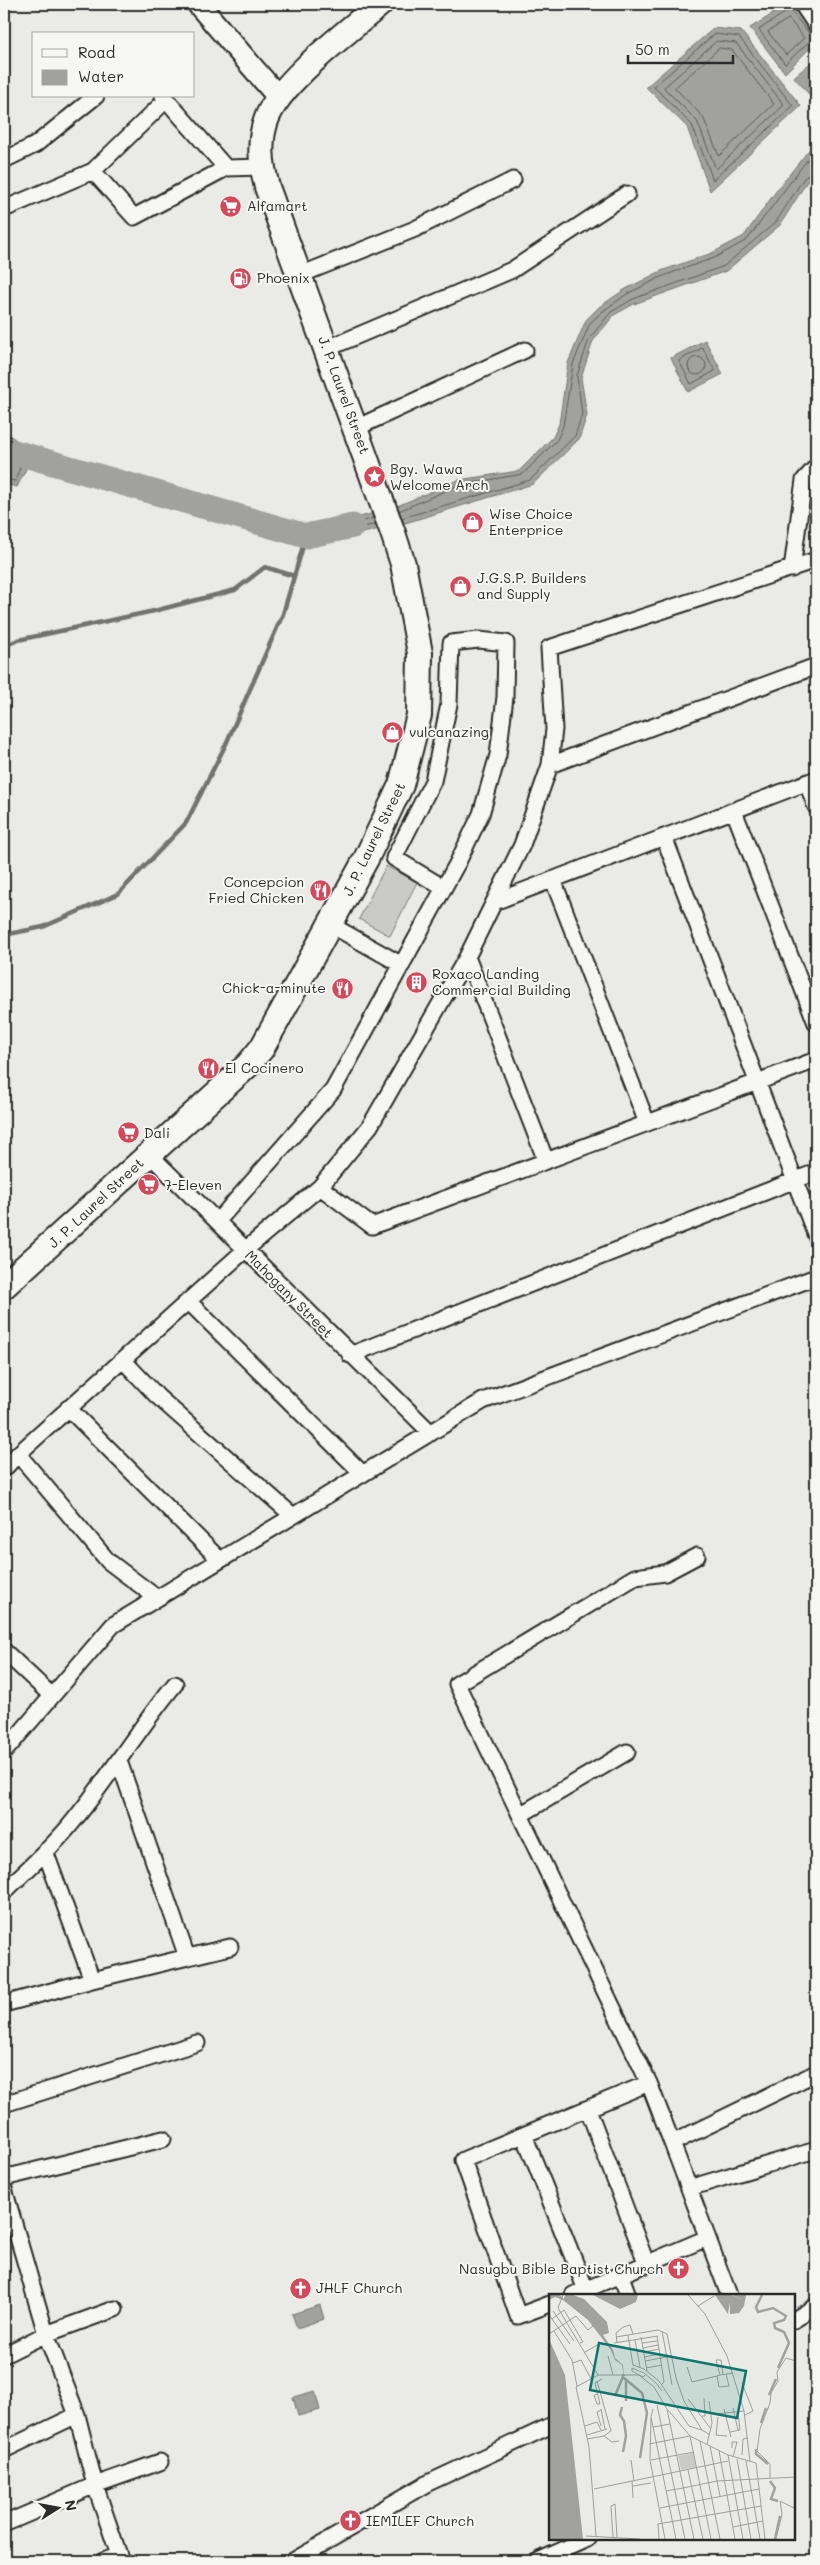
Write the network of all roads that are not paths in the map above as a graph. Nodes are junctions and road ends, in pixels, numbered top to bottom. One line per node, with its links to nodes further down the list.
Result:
1 (198, 4): 7 (street)
2 (380, 4): 7 (main road, J. P. Laurel Street)
3 (802, 4): 4 (street)
4 (816, 26)
5 (94, 98): 8 (street)
6 (164, 98): 10 (street); 11 (street)
7 (279, 98): 9 (main road, J. P. Laurel Street)
8 (4, 160)
9 (262, 167): 10 (street); 15 (main road, J. P. Laurel Street)
10 (226, 168): 11 (street)
11 (93, 172): 14 (street)
12 (513, 180): 15 (street)
13 (627, 194): 16 (street)
14 (4, 208)
15 (300, 275): 16 (main road, J. P. Laurel Street)
16 (326, 349): 18 (main road, J. P. Laurel Street)
17 (525, 350): 18 (street)
18 (356, 428): 31 (main road, J. P. Laurel Street)
19 (816, 467): 21 (street)
20 (816, 560): 21 (street)
21 (792, 569): 23 (street)
22 (816, 666): 23 (street)
23 (550, 765): 30 (street)
24 (812, 781): 25 (street); 26 (street)
25 (816, 807)
26 (734, 811): 27 (street); 34 (street)
27 (664, 837): 28 (street); 36 (street)
28 (553, 880): 30 (street); 37 (street)
29 (444, 888): 29 (street); 33 (street)
30 (497, 900): 32 (street)
31 (331, 925): 33 (street); 38 (main road, J. P. Laurel Street)
32 (467, 957): 39 (street); 42 (street)
33 (402, 965): 43 (street)
34 (816, 1023)
35 (816, 1060): 36 (street)
36 (756, 1082): 37 (street); 41 (street)
37 (647, 1123): 39 (street)
38 (149, 1154): 45 (street, Mahogany Street); 47 (main road, J. P. Laurel Street)
39 (546, 1161): 42 (street)
40 (816, 1172): 41 (street)
41 (795, 1180): 44 (street); 49 (street)
42 (320, 1187): 45 (street)
43 (223, 1215)
44 (816, 1236)
45 (245, 1250): 48 (street); 49 (street, Mahogany Street)
46 (816, 1276): 52 (street)
47 (4, 1286)
48 (188, 1301): 50 (street); 55 (street)
49 (350, 1355): 52 (street, Mahogany Street)
50 (123, 1360): 51 (street); 56 (street)
51 (68, 1408): 53 (street); 58 (street)
52 (431, 1433): 55 (street)
53 (18, 1454): 54 (street); 59 (street)
54 (4, 1469)
55 (363, 1474): 56 (street)
56 (293, 1516): 58 (street)
57 (697, 1556): 66 (street)
58 (220, 1560): 59 (street)
59 (157, 1598): 62 (street)
60 (4, 1651): 62 (street)
61 (175, 1684): 65 (street)
62 (52, 1696): 63 (street)
63 (4, 1750)
64 (627, 1752): 66 (street)
65 (119, 1761): 67 (street); 70 (street)
66 (520, 1815): 75 (street)
67 (45, 1851): 68 (street); 71 (street)
68 (4, 1892)
69 (230, 1947): 70 (street)
70 (187, 1957): 71 (street)
71 (92, 1980): 72 (street)
72 (4, 2004)
73 (197, 2043): 76 (street)
74 (816, 2073): 80 (street)
75 (649, 2083): 77 (street); 80 (street)
76 (4, 2104)
77 (588, 2109): 78 (street); 86 (street)
78 (524, 2135): 88 (street); 91 (street)
79 (163, 2139): 82 (street)
80 (672, 2143): 83 (street)
81 (816, 2150): 83 (street)
82 (4, 2178)
83 (689, 2188): 85 (street)
84 (4, 2189): 95 (street)
85 (707, 2238): 86 (street); 90 (street)
86 (646, 2265): 87 (street)
87 (621, 2276): 88 (street); 89 (street)
88 (579, 2293)
89 (628, 2294)
90 (729, 2294)
91 (549, 2304)
92 (816, 2306): 94 (street)
93 (115, 2309): 95 (street)
94 (795, 2319)
95 (46, 2334): 96 (street); 97 (street)
96 (4, 2356)
97 (77, 2415): 99 (street); 101 (street)
98 (549, 2426): 106 (street)
99 (4, 2450)
100 (160, 2462): 101 (street)
101 (95, 2485): 102 (street); 104 (street)
102 (4, 2524)
103 (585, 2540): 107 (street)
104 (120, 2559): 105 (street)
105 (103, 2561)
106 (293, 2561)
107 (538, 2561)

